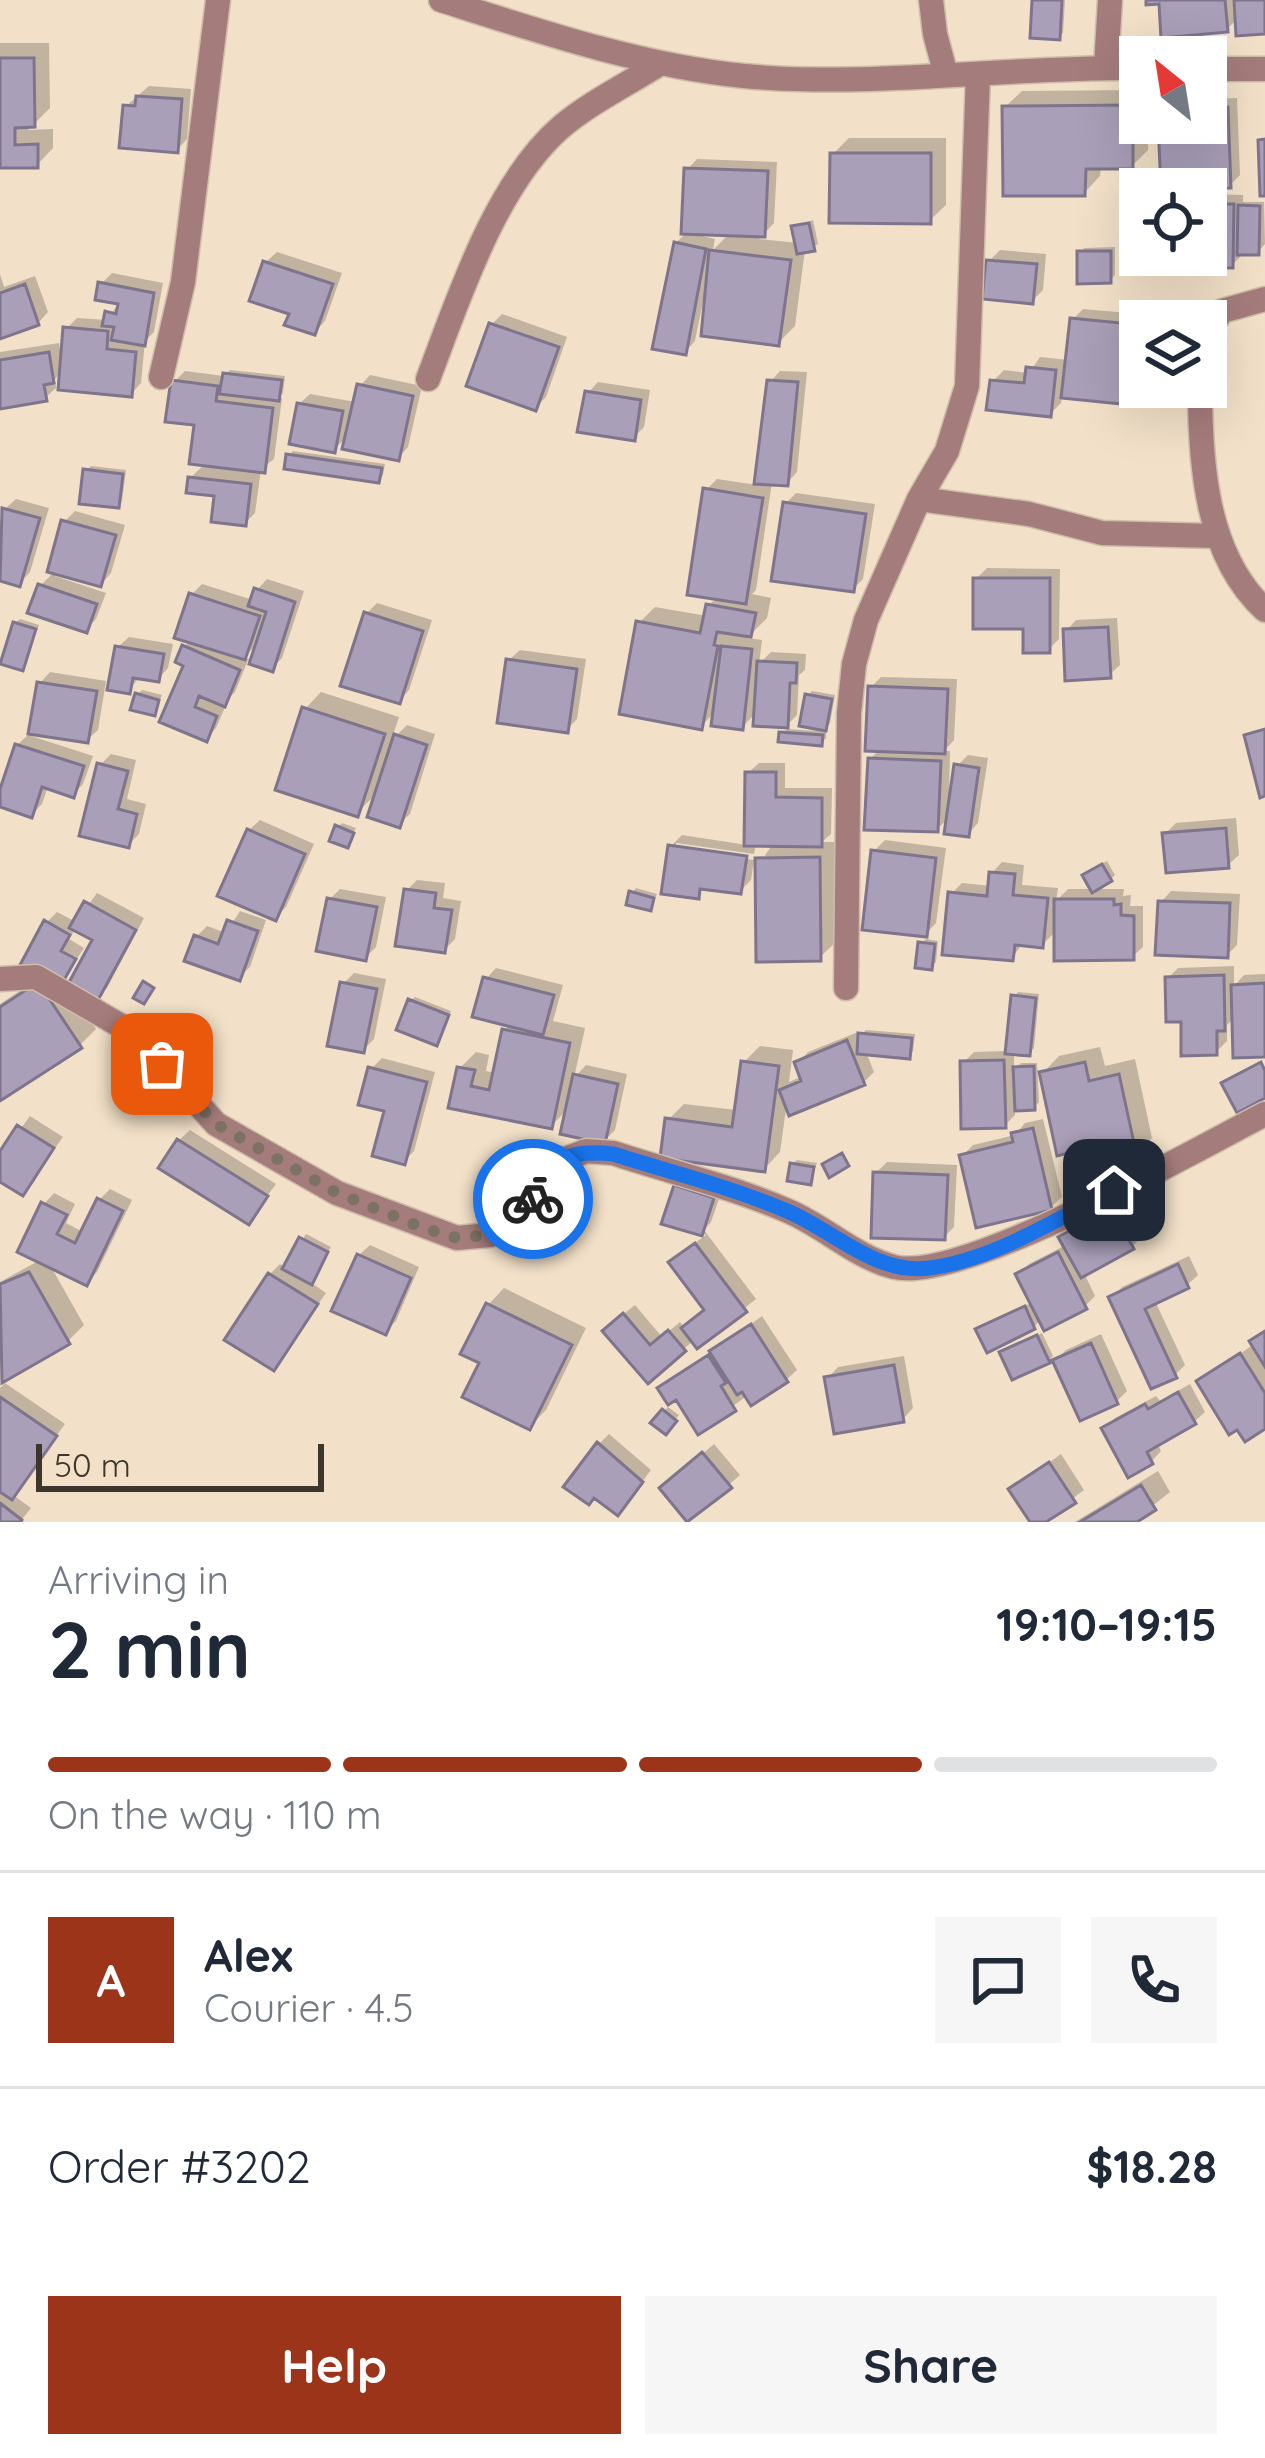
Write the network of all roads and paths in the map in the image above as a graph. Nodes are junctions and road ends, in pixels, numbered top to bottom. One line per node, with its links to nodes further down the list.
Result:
1 (218, 0): 14 (street)
2 (441, 0): 5 (street)
3 (931, 0): 11 (street)
4 (1110, 0): 6 (street)
5 (661, 64): 11 (street); 15 (street)
6 (1106, 67): 7 (street); 10 (street)
7 (1119, 67)
8 (1227, 69): 9 (street)
9 (1265, 69)
10 (978, 74): 11 (street); 17 (street)
11 (946, 75)
12 (1265, 299): 13 (street)
13 (1227, 310)
14 (160, 377)
15 (428, 379)
16 (1201, 408): 18 (street)
17 (919, 499): 18 (street); 21 (street)
18 (1215, 536): 19 (street)
19 (1265, 610)
20 (0, 979): 22 (street)
21 (846, 988)
22 (1265, 1114)

